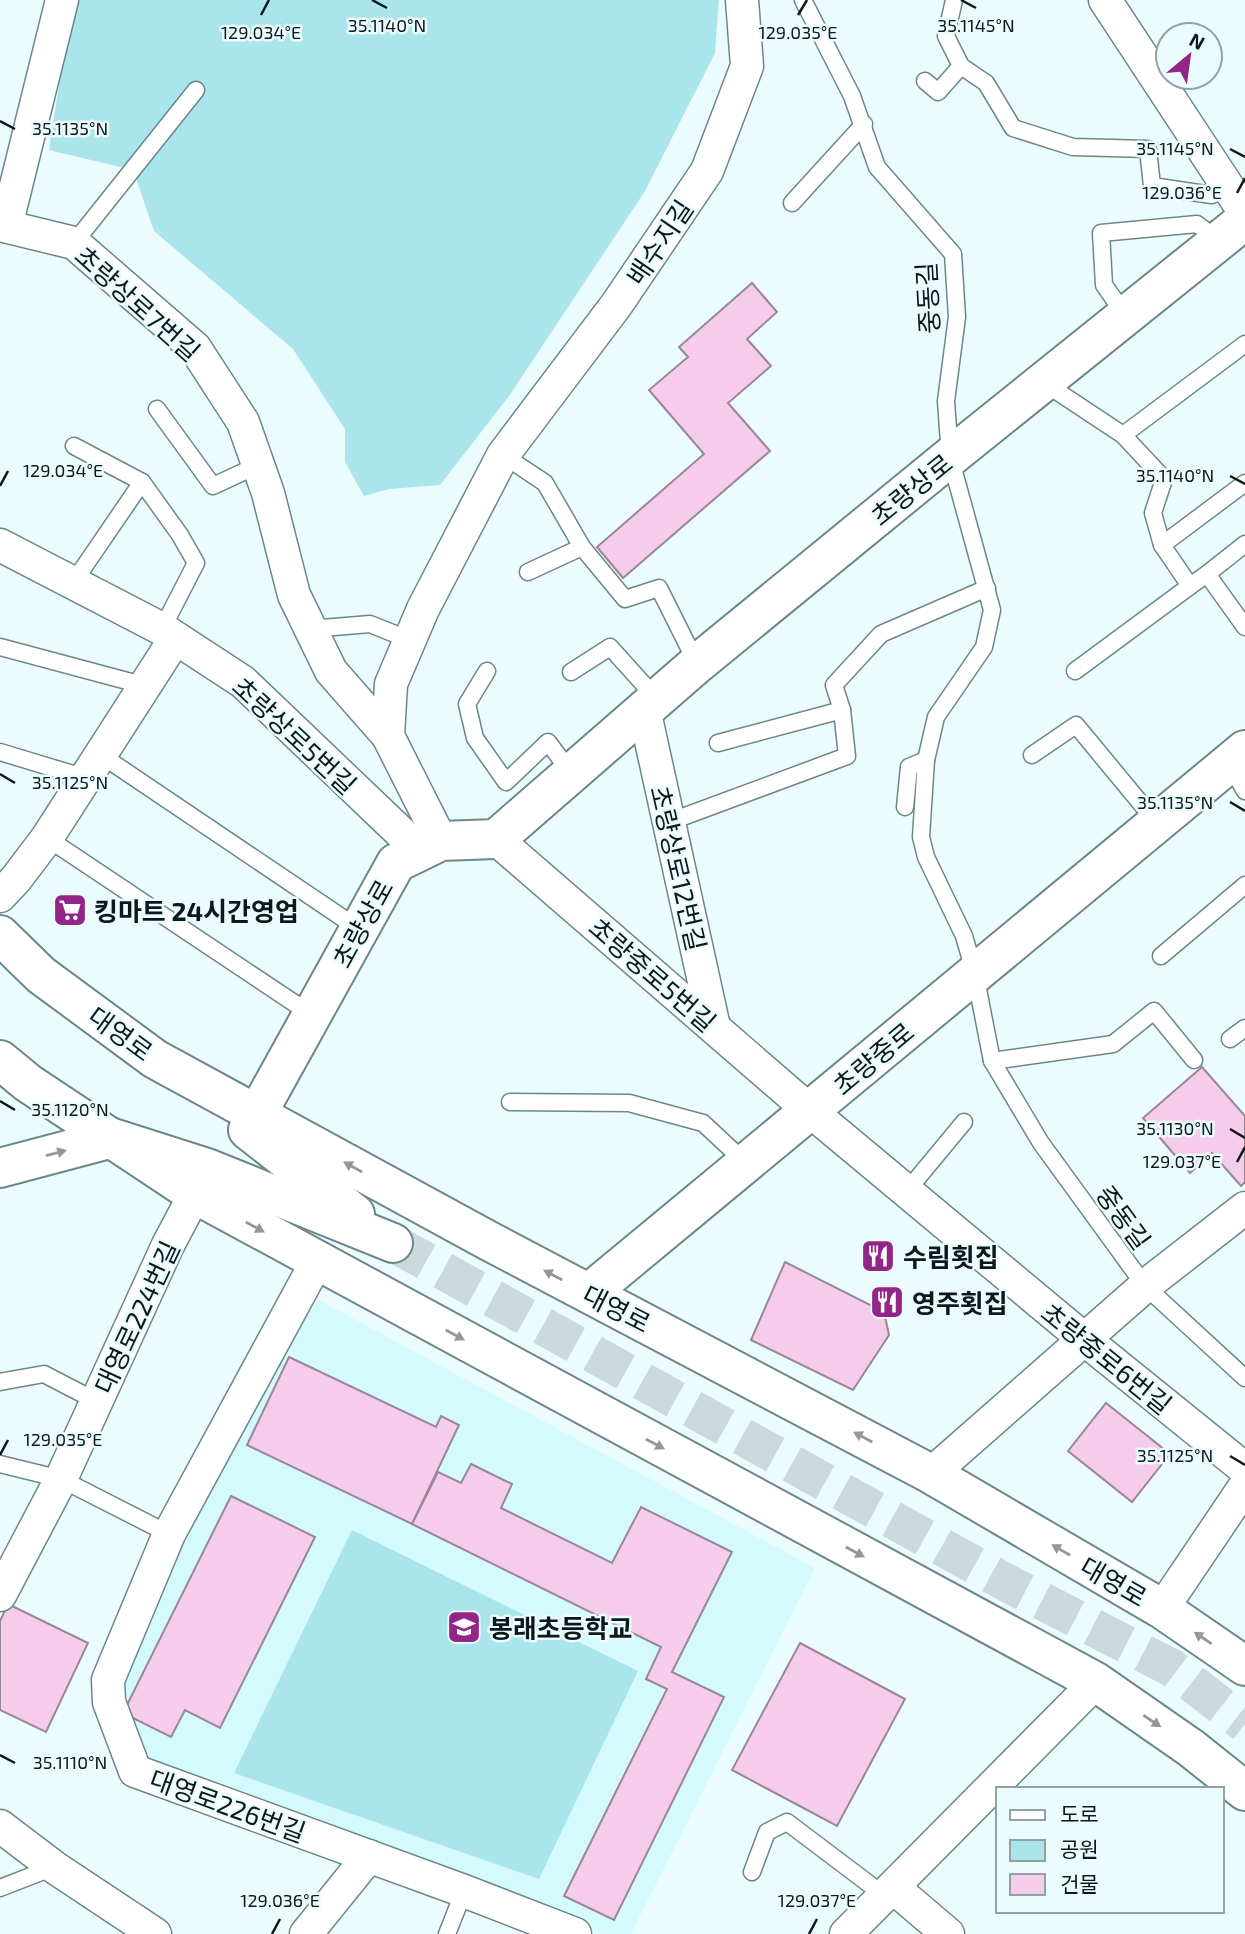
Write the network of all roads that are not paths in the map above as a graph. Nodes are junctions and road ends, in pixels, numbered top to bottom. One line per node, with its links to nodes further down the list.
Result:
1 (62, 0): 13 (street)
2 (742, 0): 22 (street, 배수지길)
3 (803, 0): 9 (lane, 중동길)
4 (954, 0): 6 (lane)
5 (1105, 0): 10 (street)
6 (961, 66): 7 (lane); 10 (lane)
7 (925, 81)
8 (196, 90): 15 (lane)
9 (864, 124): 11 (lane); 23 (lane, 중동길)
10 (1225, 183): 12 (street)
11 (792, 203)
12 (1245, 213)
13 (3, 225): 15 (street, 초량상로7번길)
14 (1232, 231): 16 (main road, 초량상로); 16 (lane, 초량상로)
15 (74, 243): 24 (street, 초량상로7번길)
16 (1126, 316): 18 (main road, 초량상로)
17 (1245, 344): 20 (lane)
18 (1043, 382): 20 (lane); 23 (main road, 초량상로)
19 (158, 410): 24 (lane)
20 (1123, 435): 29 (lane)
21 (74, 446): 25 (lane)
22 (503, 455): 30 (lane); 39 (street, 배수지길)
23 (950, 457): 35 (lane, 중동길); 41 (main road, 초량상로)
24 (258, 465): 37 (street, 초량상로7번길)
25 (142, 482): 33 (lane); 38 (lane)
26 (1245, 483): 29 (lane)
27 (1245, 544): 32 (lane)
28 (0, 545): 33 (street, 초량상로5번길)
29 (1162, 545): 34 (lane)
30 (582, 547): 31 (lane); 41 (lane)
31 (528, 572)
32 (1207, 574): 34 (lane); 36 (lane)
33 (73, 583): 38 (street, 초량상로5번길)
34 (1190, 586): 43 (lane)
35 (987, 588): 47 (lane); 52 (lane, 중동길)
36 (1245, 627)
37 (310, 629): 39 (lane); 48 (street, 초량상로7번길)
38 (169, 634): 45 (street); 61 (street, 초량상로5번길)
39 (410, 640): 48 (street, 배수지길)
40 (0, 647): 45 (lane)
41 (697, 664): 46 (main road, 초량상로)
42 (487, 671): 55 (lane)
43 (1075, 671)
44 (571, 672): 46 (lane)
45 (146, 685): 53 (street)
46 (650, 704): 55 (main road, 초량상로); 57 (street, 초량상로12번길)
47 (842, 710): 49 (lane); 57 (lane)
48 (388, 736): 61 (street, 초량상로7번길)
49 (718, 744)
50 (0, 752): 53 (lane)
51 (1032, 755): 58 (lane)
52 (926, 760): 56 (lane, 중동길); 67 (lane, 중동길)
53 (94, 766): 59 (street); 64 (lane)
54 (1240, 768): 58 (main road, 초량중로)
55 (571, 773): 60 (main road, 초량상로)
56 (905, 807)
57 (669, 822): 69 (street, 초량상로12번길)
58 (1157, 823): 67 (main road, 초량중로)
59 (47, 838): 63 (street); 68 (lane)
60 (496, 839): 61 (main road); 69 (street, 초량중로5번길)
61 (430, 846): 64 (main road, 초량상로)
62 (1245, 885): 66 (lane)
63 (0, 896)
64 (359, 929): 68 (main road, 초량상로)
65 (0, 935): 73 (main road, 대영로)
66 (1161, 956)
67 (975, 974): 75 (lane, 중동길); 77 (main road, 초량중로)
68 (312, 1015): 78 (main road, 초량상로)
69 (714, 1027): 77 (street, 초량중로5번길)
70 (1245, 1028): 71 (lane)
71 (1230, 1039)
72 (0, 1059): 80 (main road)
73 (155, 1059): 78 (main road, 대영로); 80 (main road)
74 (1194, 1060): 75 (lane)
75 (992, 1061): 87 (lane, 중동길)
76 (510, 1102): 81 (lane)
77 (809, 1111): 81 (main road, 초량중로); 83 (street, 초량중로6번길)
78 (257, 1114): 88 (main road, 대영로, one-way to 78)
79 (964, 1122): 83 (lane)
80 (113, 1138): 82 (main road, one-way to 80); 84 (main road)
81 (746, 1163): 88 (main road, 초량중로)
82 (0, 1168)
83 (906, 1192): 89 (street, 초량중로6번길)
84 (195, 1194): 86 (main road, one-way to 86); 92 (street, 대영로224번길)
85 (1245, 1208): 87 (street)
86 (317, 1261): 98 (street, 대영로226번길); 102 (main road, one-way to 102)
87 (1145, 1286): 89 (street); 90 (lane, 중동길)
88 (589, 1293): 95 (main road, 대영로, one-way to 88)
89 (1084, 1339): 94 (street, 초량중로6번길); 95 (street)
90 (1245, 1378)
91 (0, 1382): 92 (lane)
92 (96, 1401): 96 (street, 대영로224번길)
93 (0, 1464): 96 (lane)
94 (1245, 1469)
95 (931, 1474): 100 (main road, 대영로, one-way to 95)
96 (61, 1479): 98 (lane); 99 (street, 대영로224번길)
97 (1245, 1486): 100 (street)
98 (169, 1534): 105 (street, 대영로226번길)
99 (0, 1595)
100 (1162, 1609): 101 (main road, 대영로, one-way to 100)
101 (1245, 1666)
102 (1096, 1682): 103 (main road, one-way to 103); 110 (street)
103 (1245, 1791)
104 (0, 1826): 106 (street)
105 (369, 1856): 109 (street, 대영로226번길); 112 (street)
106 (54, 1867): 108 (lane); 111 (street)
107 (752, 1872): 110 (lane)
108 (0, 1888)
109 (464, 1891): 113 (lane); 114 (street, 대영로226번길)
110 (890, 1892): 115 (street); 116 (street)
111 (155, 1934)
112 (306, 1934)
113 (447, 1934)
114 (575, 1934)
115 (846, 1934)
116 (948, 1934)

